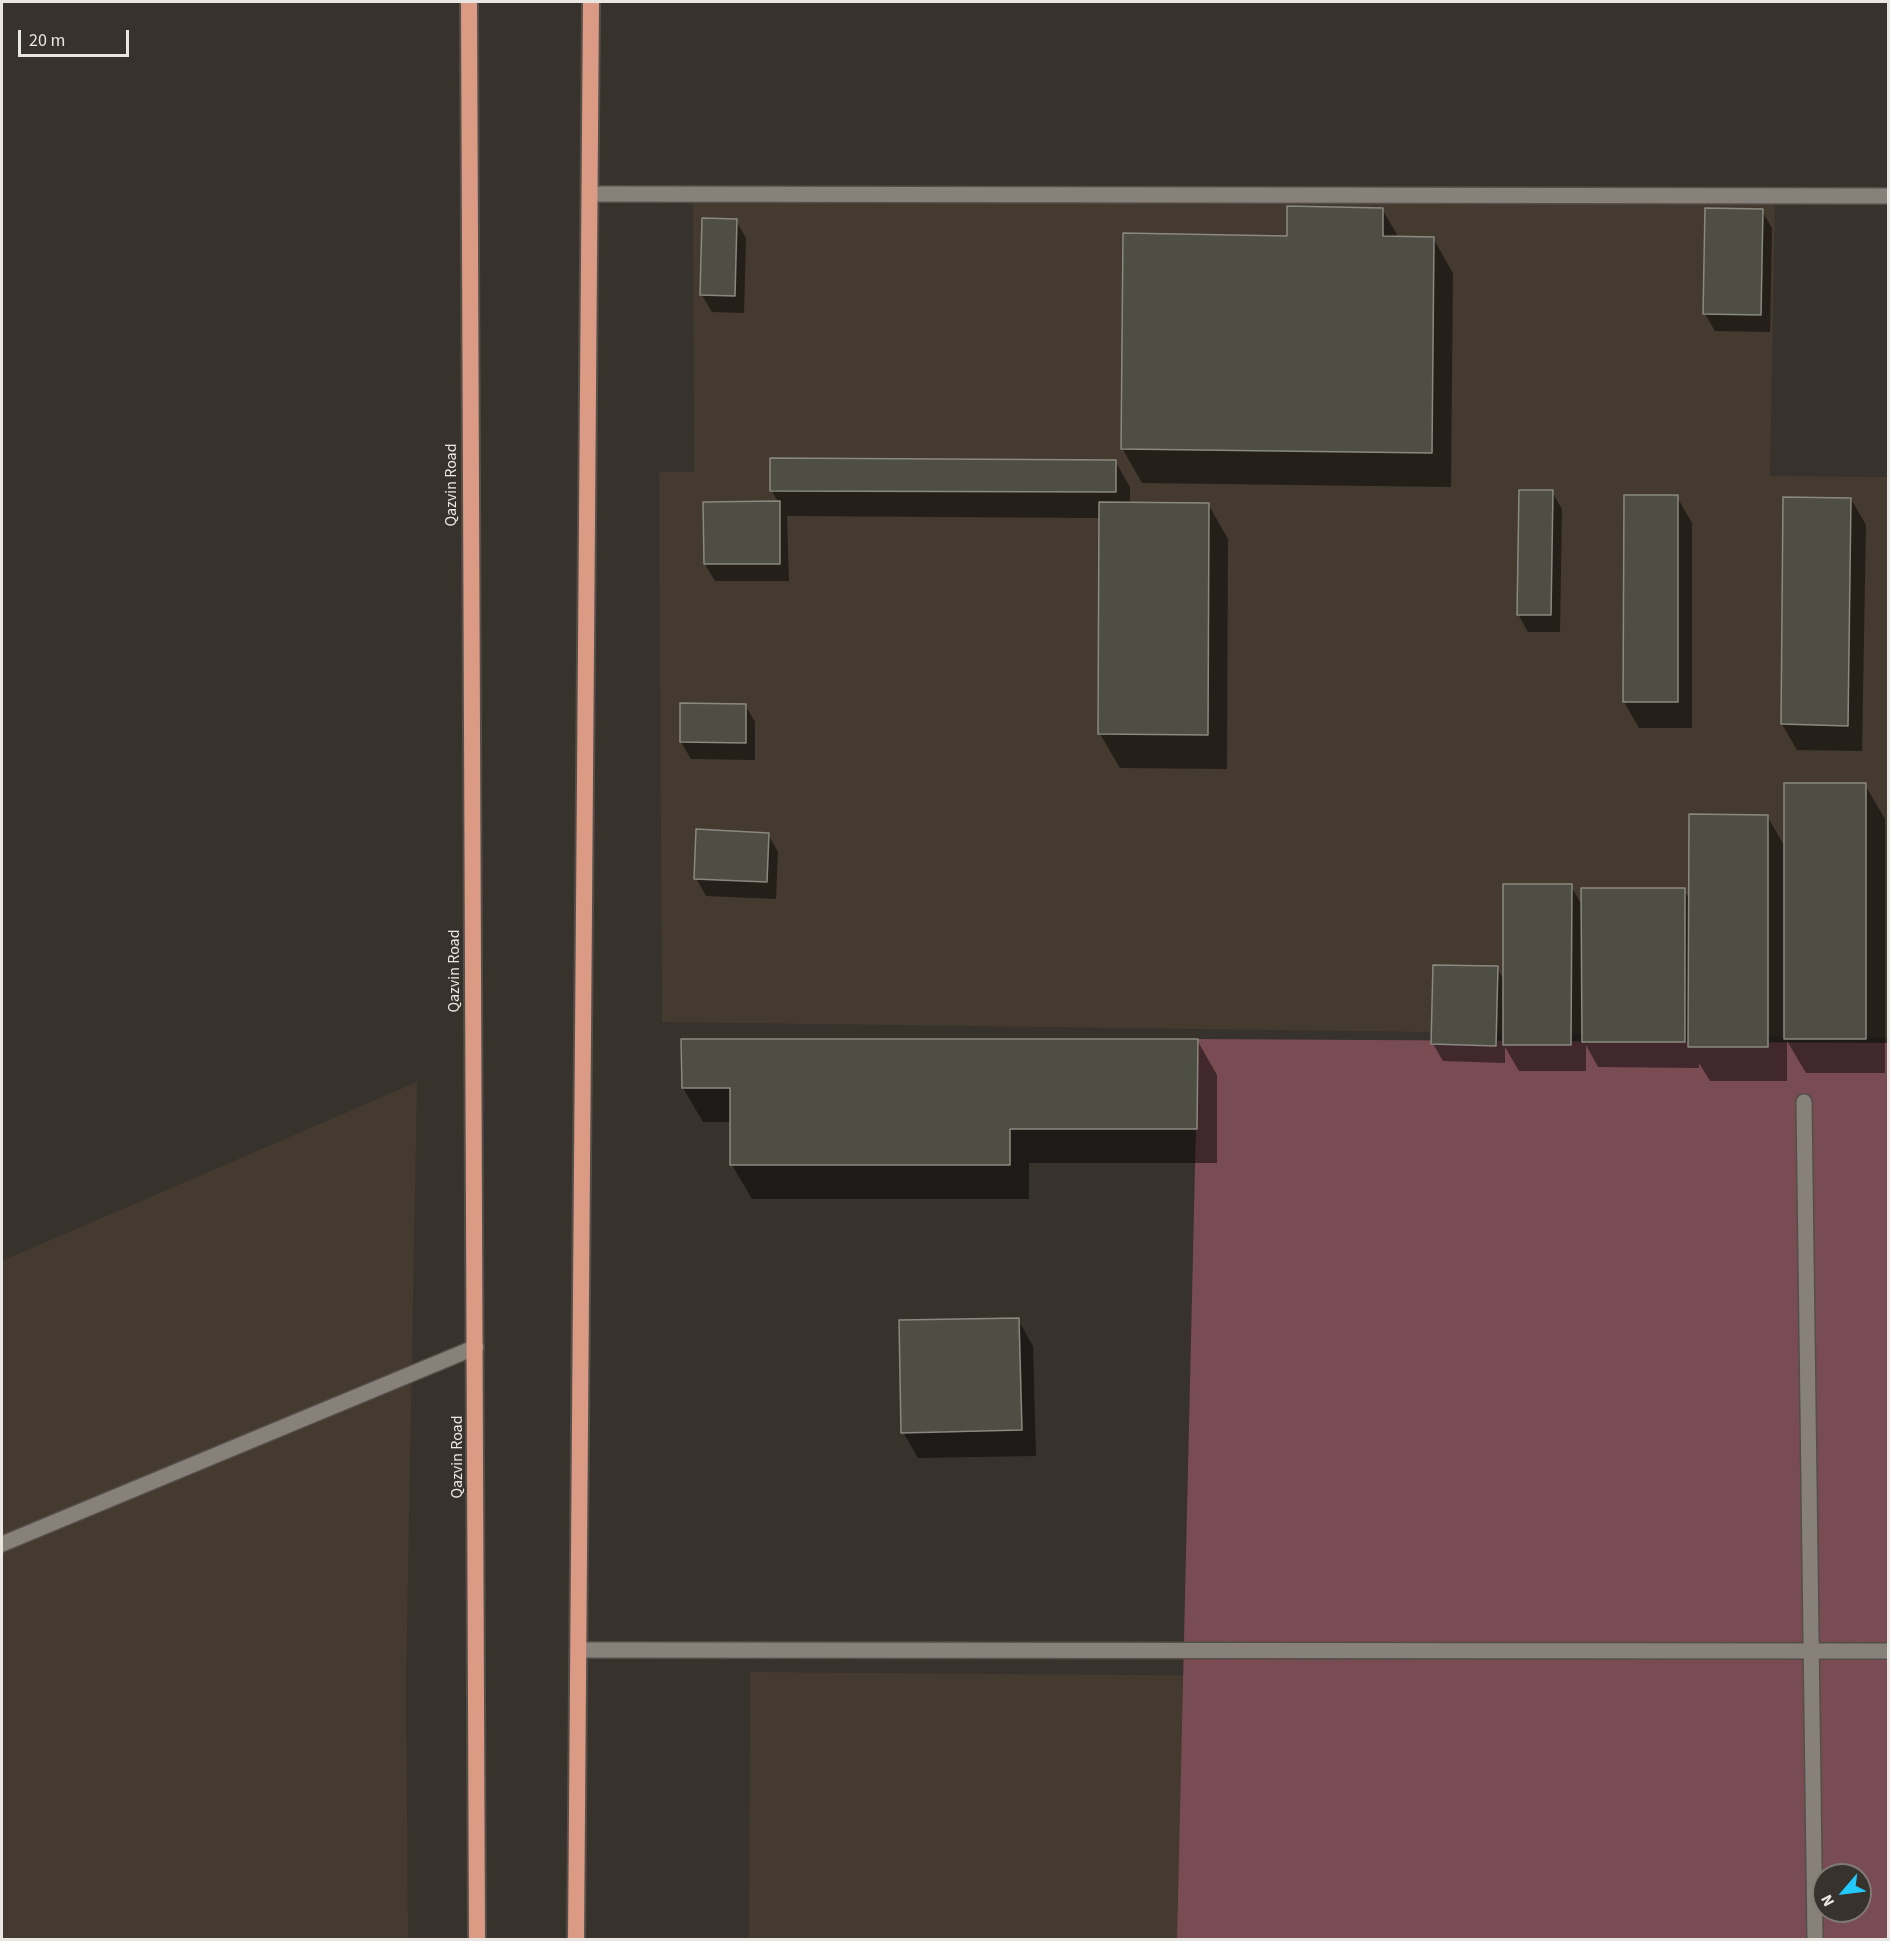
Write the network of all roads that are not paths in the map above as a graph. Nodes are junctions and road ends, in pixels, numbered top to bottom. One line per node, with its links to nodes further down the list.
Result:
1 (469, 2): 6 (highway, Qazvin Road)
2 (591, 2): 3 (highway)
3 (590, 194): 4 (street); 8 (highway)
4 (1888, 196)
5 (1804, 1102): 9 (street)
6 (476, 1347): 7 (street); 11 (highway, Qazvin Road)
7 (2, 1545)
8 (578, 1650): 9 (street); 12 (highway)
9 (1811, 1651): 10 (street); 13 (street)
10 (1888, 1651)
11 (477, 1940)
12 (576, 1940)
13 (1815, 1940)

